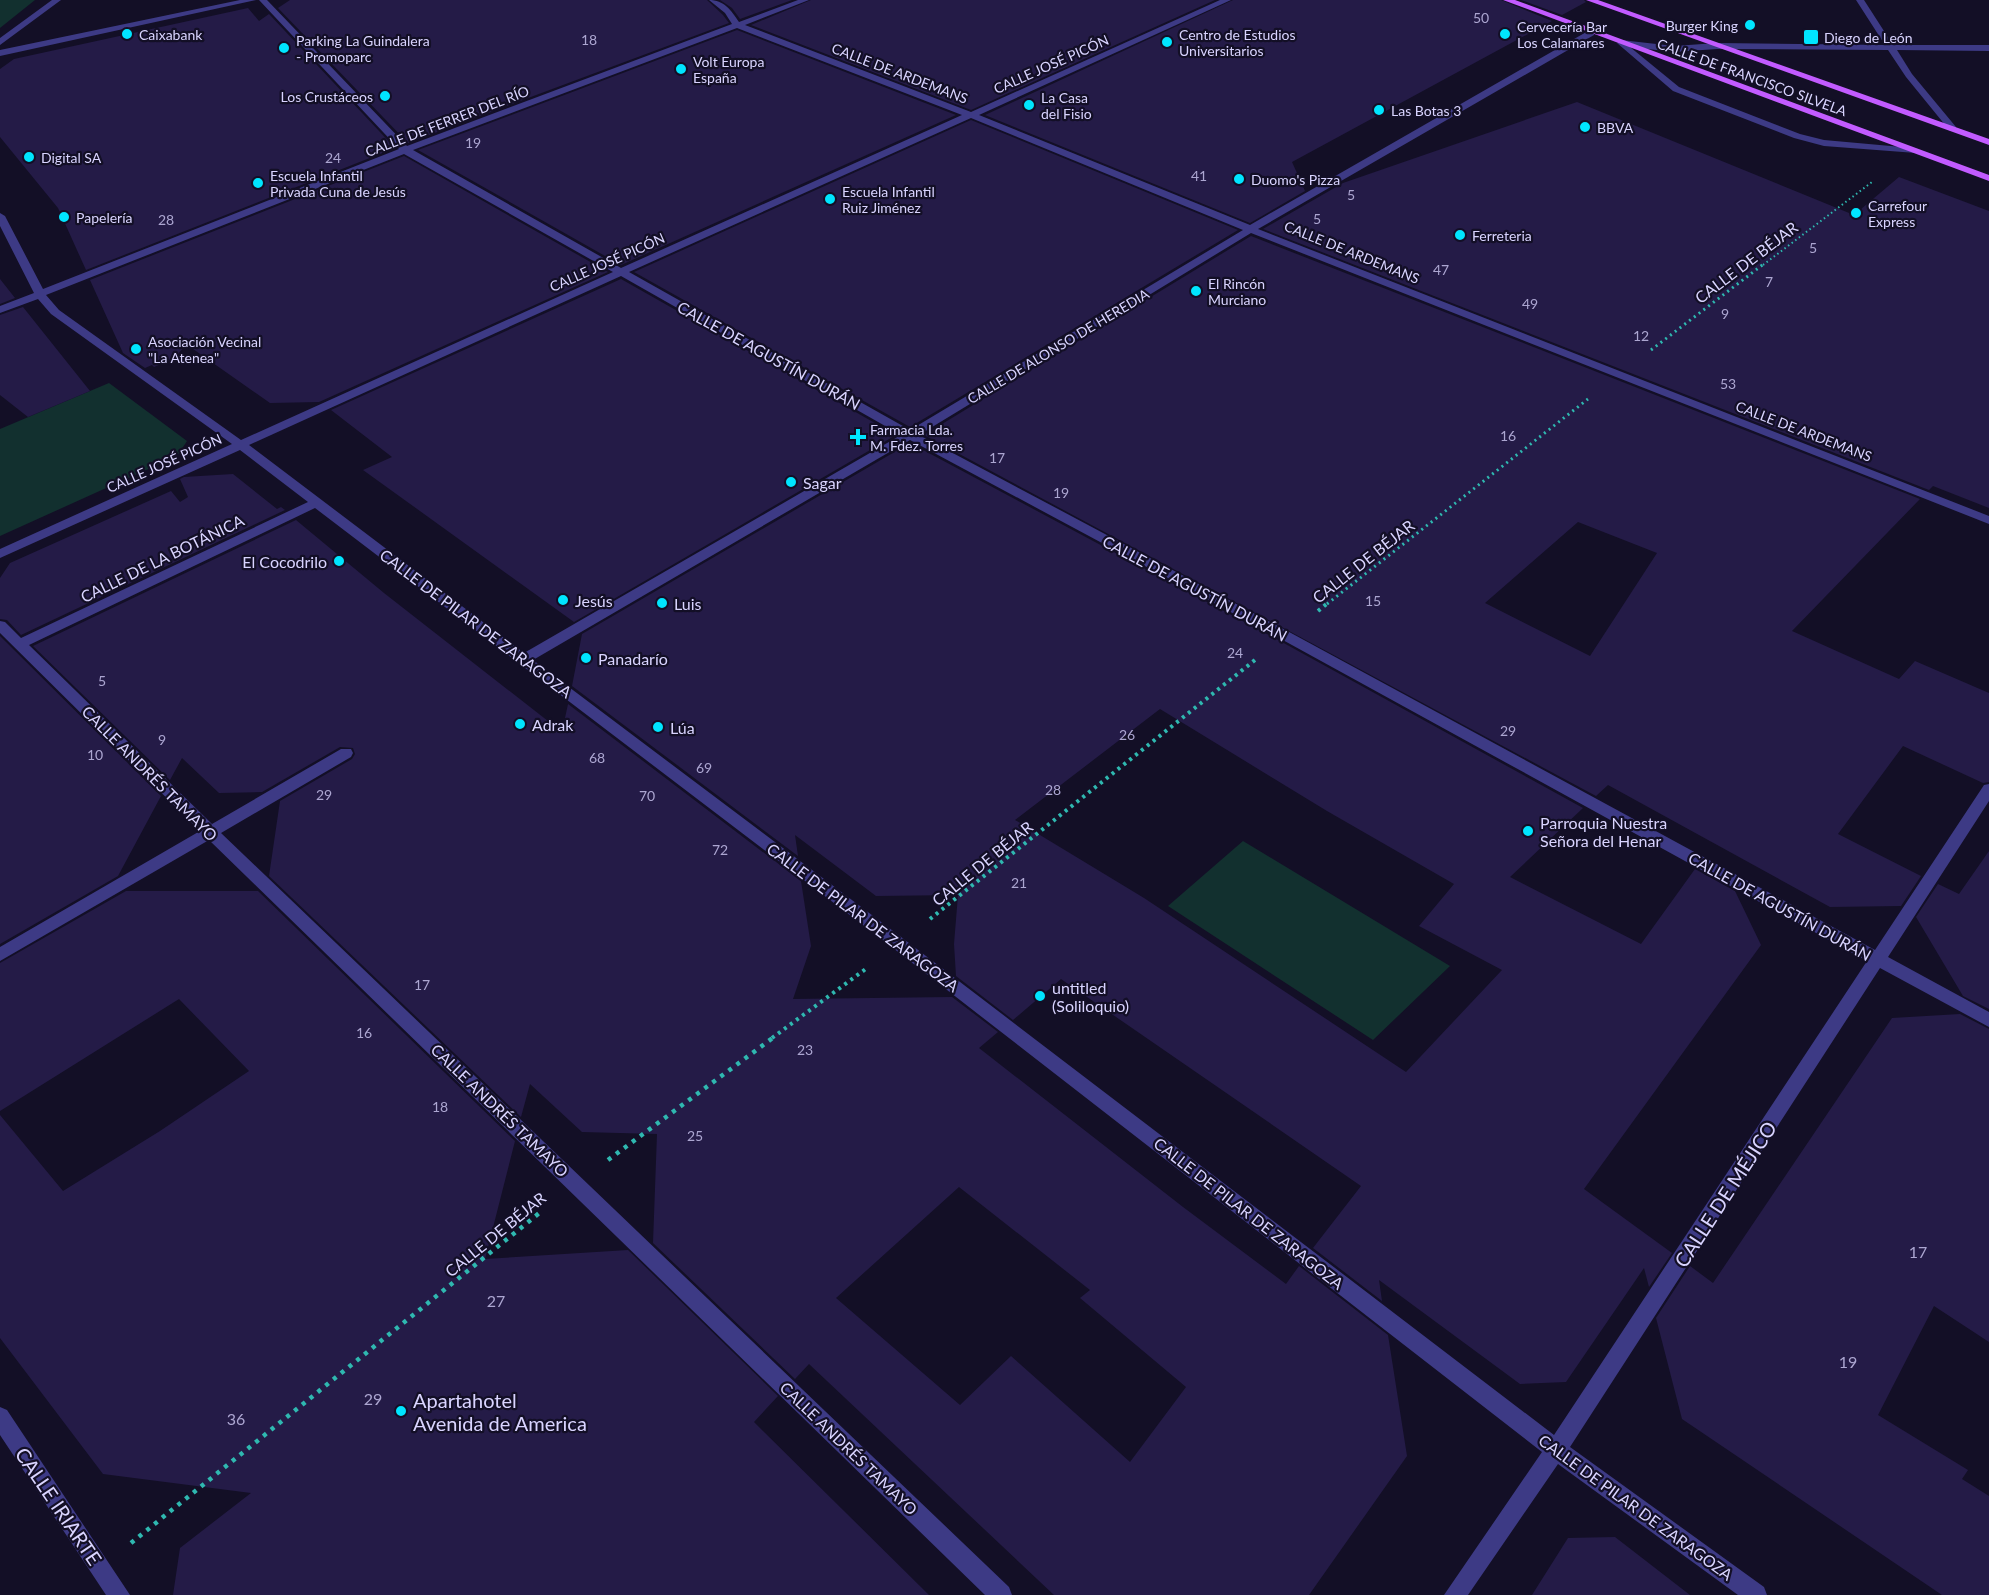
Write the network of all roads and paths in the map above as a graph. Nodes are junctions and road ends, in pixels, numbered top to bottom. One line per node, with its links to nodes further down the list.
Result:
1 (57, 0): 14 (street)
2 (210, 0): 12 (street)
3 (252, 0): 12 (street)
4 (263, 0): 23 (street, CALLE DE AGUSTÍN DURÁN)
5 (713, 0): 11 (street, CALLE DE ARDEMANS)
6 (805, 0): 11 (street, CALLE DE FERRER DEL RÍO)
7 (1227, 0): 20 (street, CALLE JOSÉ PICÓN)
8 (1507, 0): 13 (main road, CALLE DE FRANCISCO SILVELA)
9 (1590, 0): 16 (main road, CALLE DE FRANCISCO SILVELA)
10 (1860, 0): 17 (street)
11 (737, 25): 20 (street, CALLE DE ARDEMANS); 23 (street, CALLE DE FERRER DEL RÍO)
12 (97, 33): 19 (street)
13 (1592, 33): 15 (main road, CALLE DE FRANCISCO SILVELA); 27 (street, CALLE DE ALONSO DE HEREDIA)
14 (0, 42)
15 (1621, 43): 16 (street); 24 (main road, CALLE DE FRANCISCO SILVELA); 24 (street)
16 (1718, 46): 17 (street); 21 (main road, CALLE DE FRANCISCO SILVELA)
17 (1893, 48): 18 (street); 21 (street)
18 (1989, 48)
19 (0, 53)
20 (970, 116): 27 (street, CALLE DE ARDEMANS); 28 (street, CALLE JOSÉ PICÓN)
21 (1953, 129): 22 (main road, CALLE DE FRANCISCO SILVELA)
22 (1989, 142)
23 (405, 150): 28 (street, CALLE DE AGUSTÍN DURÁN); 29 (street, CALLE DE FERRER DEL RÍO)
24 (1913, 151): 25 (main road, CALLE DE FRANCISCO SILVELA); 31 (path, CALLE DE BÉJAR)
25 (1989, 178)
26 (0, 216): 29 (street, CALLE DE PILAR DE ZARAGOZA)
27 (1252, 230): 31 (street, CALLE DE ARDEMANS); 32 (street, CALLE DE ALONSO DE HEREDIA)
28 (620, 272): 32 (street, CALLE DE AGUSTÍN DURÁN); 33 (street, CALLE JOSÉ PICÓN)
29 (40, 295): 30 (street, CALLE DE FERRER DEL RÍO); 33 (street, CALLE DE PILAR DE ZARAGOZA)
30 (0, 310)
31 (1619, 375): 35 (street, CALLE DE ARDEMANS); 38 (path, CALLE DE BÉJAR)
32 (910, 435): 38 (street, CALLE DE AGUSTÍN DURÁN); 40 (street, CALLE DE ALONSO DE HEREDIA)
33 (241, 445): 34 (street, CALLE DE PILAR DE ZARAGOZA); 36 (street, CALLE JOSÉ PICÓN)
34 (317, 502): 39 (street, CALLE DE LA BOTÁNICA); 40 (street, CALLE DE PILAR DE ZARAGOZA)
35 (1989, 520)
36 (0, 554)
37 (0, 625): 39 (street, CALLE ANDRÉS TAMAYO)
38 (1286, 636): 44 (path, CALLE DE BÉJAR); 46 (street, CALLE DE AGUSTÍN DURÁN)
39 (20, 644): 43 (street, CALLE ANDRÉS TAMAYO)
40 (524, 659): 44 (street, CALLE DE PILAR DE ZARAGOZA)
41 (346, 753): 43 (street)
42 (1989, 789): 46 (street, CALLE DE MÉJICO)
43 (210, 832): 45 (street); 48 (street, CALLE ANDRÉS TAMAYO)
44 (899, 944): 48 (path, CALLE DE BÉJAR); 50 (street, CALLE DE PILAR DE ZARAGOZA)
45 (0, 955)
46 (1879, 960): 47 (street, CALLE DE AGUSTÍN DURÁN); 50 (street, CALLE DE MÉJICO)
47 (1989, 1020)
48 (576, 1183): 51 (path, CALLE DE BÉJAR); 53 (street, CALLE ANDRÉS TAMAYO)
49 (0, 1417): 51 (street, CALLE IRIARTE)
50 (1556, 1450): 54 (street, CALLE DE MÉJICO); 55 (street, CALLE DE PILAR DE ZARAGOZA)
51 (101, 1568): 52 (street, CALLE IRIARTE)
52 (119, 1595)
53 (1001, 1595)
54 (1455, 1595)
55 (1756, 1595)

